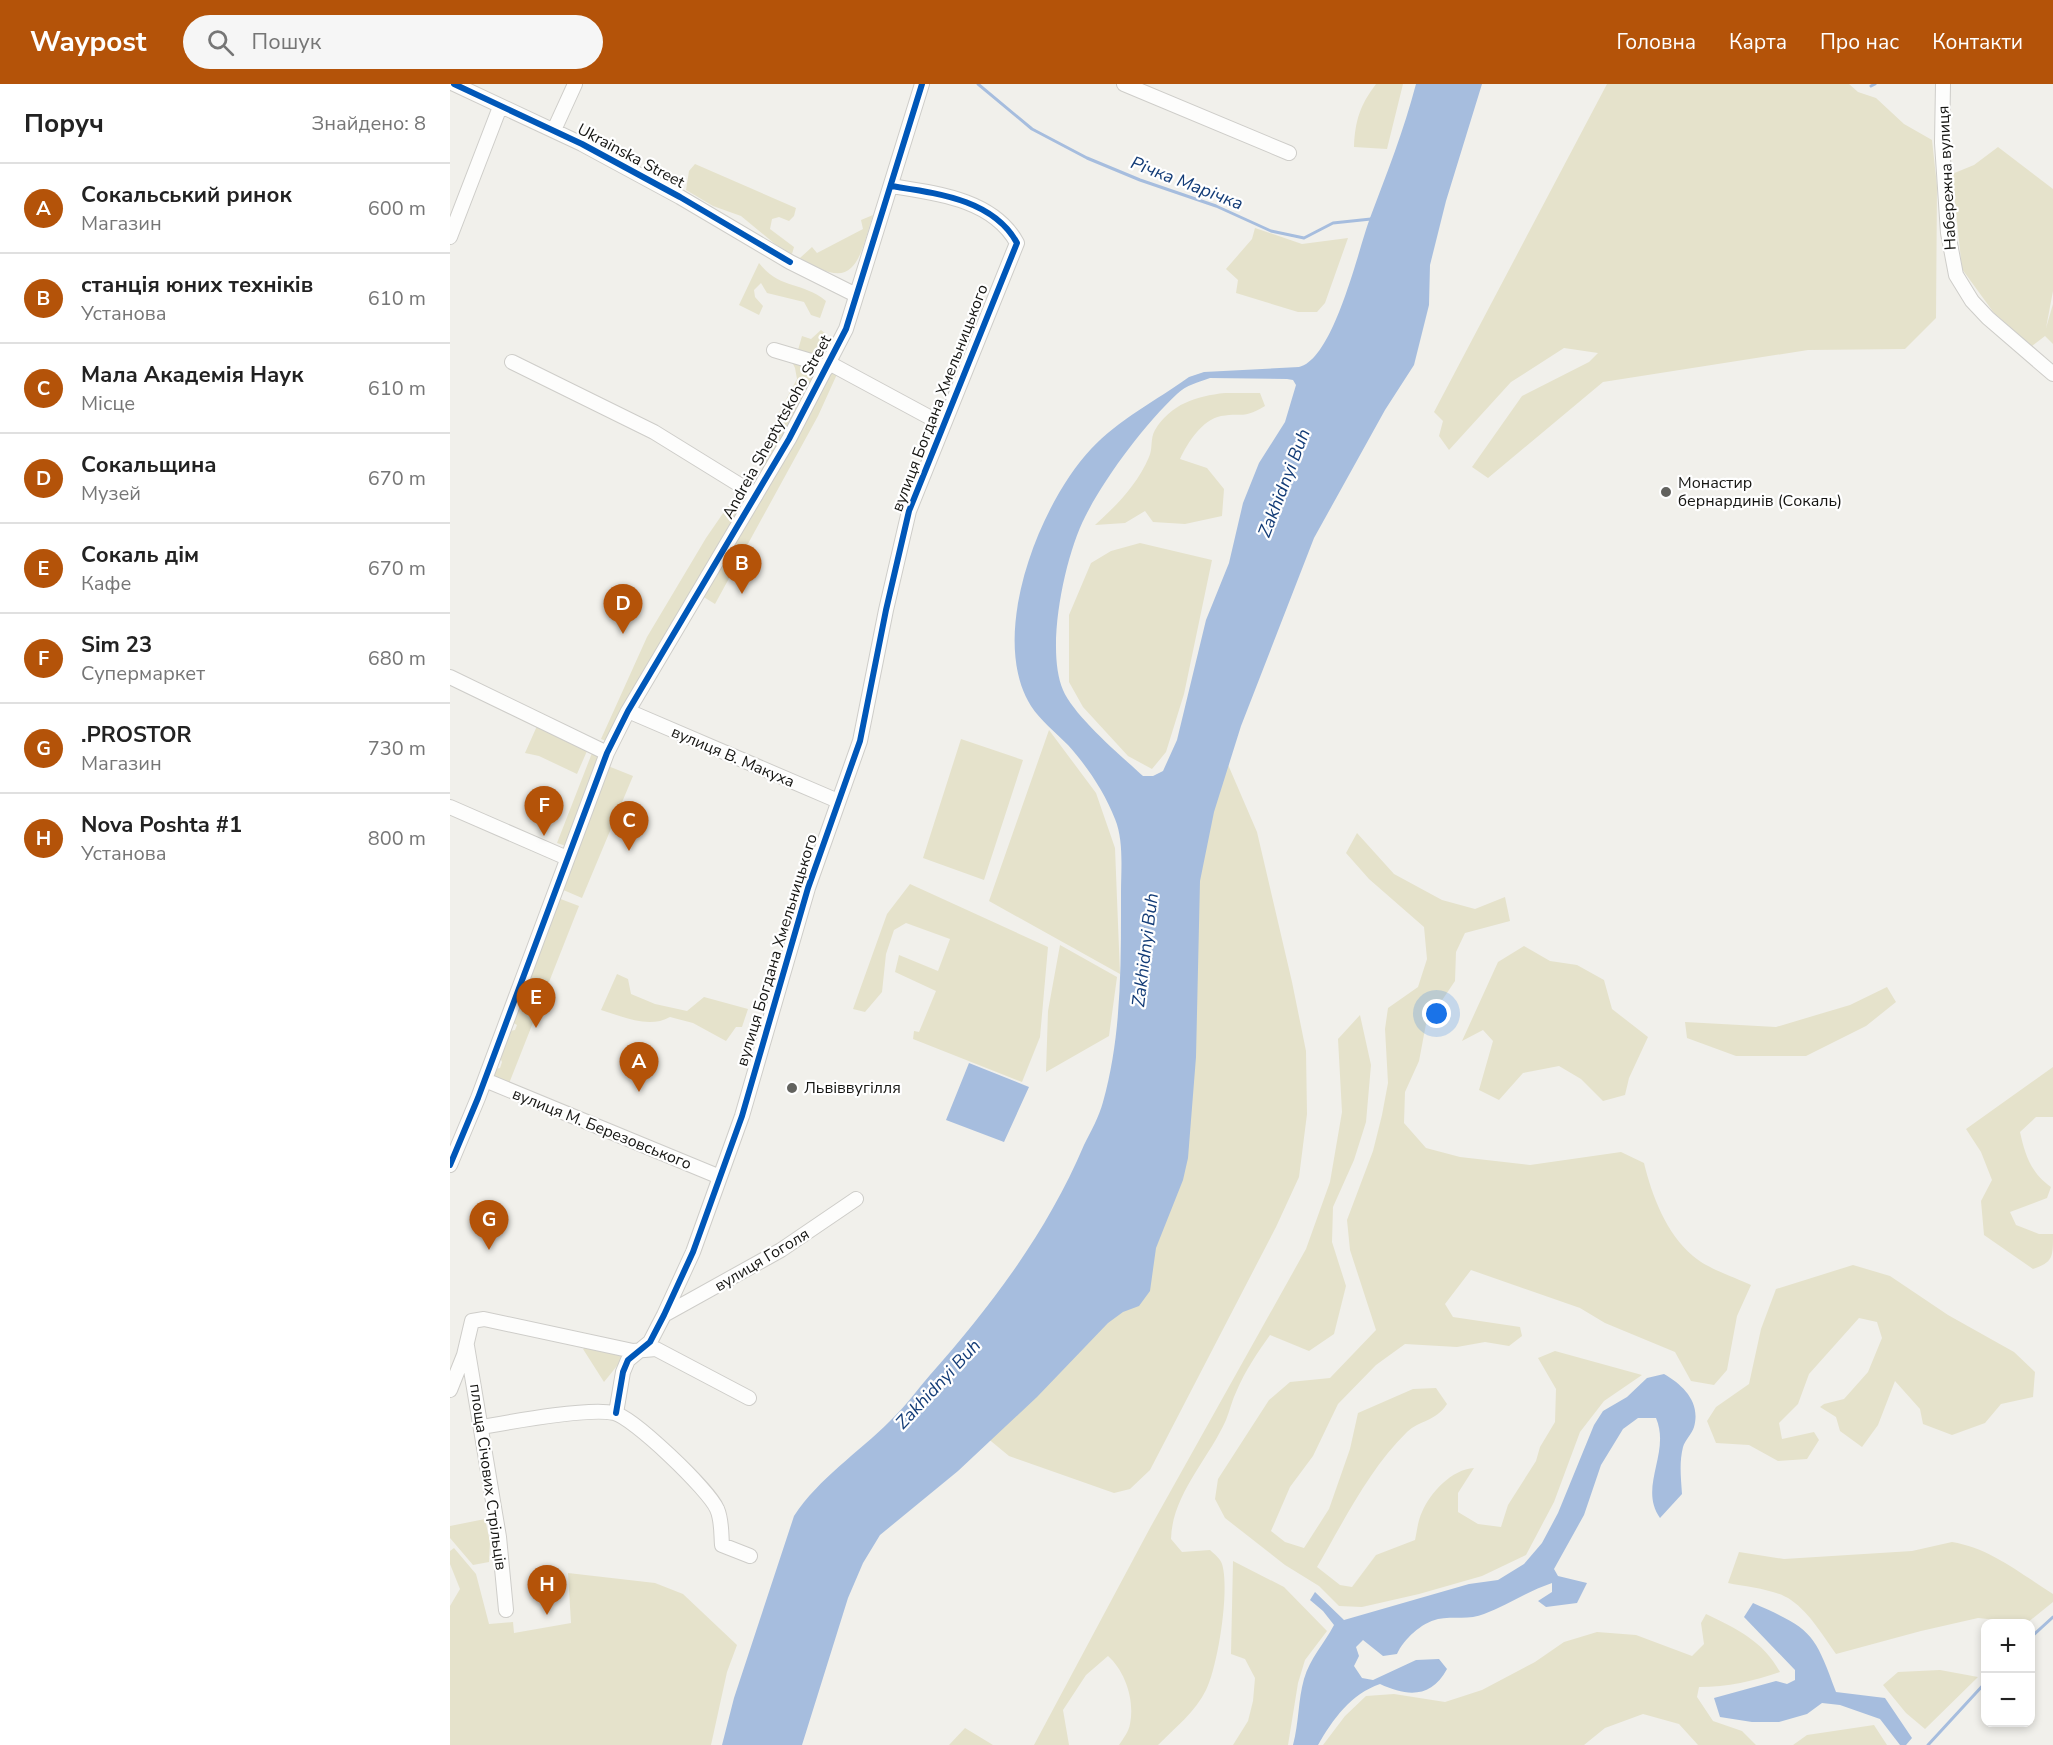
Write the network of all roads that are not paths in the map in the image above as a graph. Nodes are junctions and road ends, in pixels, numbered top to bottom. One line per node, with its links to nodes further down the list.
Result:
1 (454, 84): 6 (street, Ukrainska Street)
2 (575, 84): 7 (street)
3 (922, 84): 9 (street, Andreia Sheptytskoho Street)
4 (1124, 84): 8 (street)
5 (1943, 84): 15 (street, Набережна вулиця)
6 (500, 107): 7 (street, Ukrainska Street); 10 (street)
7 (554, 130): 11 (street, Ukrainska Street)
8 (1289, 153)
9 (891, 186): 11 (street, Andreia Sheptytskoho Street); 16 (street, вулиця Богдана Хмельницького)
10 (450, 237)
11 (856, 295): 14 (street, Andreia Sheptytskoho Street)
12 (774, 350): 14 (street, Andreia Sheptytskoho Street)
13 (512, 362): 17 (street, Andreia Sheptytskoho Street)
14 (827, 366): 16 (street); 17 (street, Andreia Sheptytskoho Street)
15 (2053, 374)
16 (942, 424): 21 (street, вулиця Богдана Хмельницького)
17 (756, 495): 19 (street, Andreia Sheptytskoho Street)
18 (450, 677): 20 (street)
19 (628, 711): 20 (street, Andreia Sheptytskoho Street); 21 (street, вулиця В. Макуха)
20 (607, 753): 23 (street, Andreia Sheptytskoho Street)
21 (838, 801): 26 (street, вулиця Богдана Хмельницького)
22 (450, 807): 23 (street)
23 (567, 858): 24 (street, Andreia Sheptytskoho Street)
24 (485, 1080): 25 (street, Andreia Sheptytskoho Street); 26 (street, вулиця М. Березовського)
25 (450, 1165)
26 (720, 1177): 28 (street, вулиця Богдана Хмельницького)
27 (856, 1198): 28 (street, вулиця Гоголя)
28 (664, 1315): 30 (street, вулиця Богдана Хмельницького)
29 (467, 1346): 30 (street, площа Січових Стрільців); 31 (street, площа Січових Стрільців); 34 (street, площа Січових Стрільців)
30 (640, 1352): 32 (street); 33 (street, вулиця Богдана Хмельницького)
31 (450, 1390)
32 (749, 1398)
33 (616, 1413): 34 (street); 35 (street)
34 (482, 1427): 36 (street, площа Січових Стрільців)
35 (750, 1556)
36 (506, 1610)

